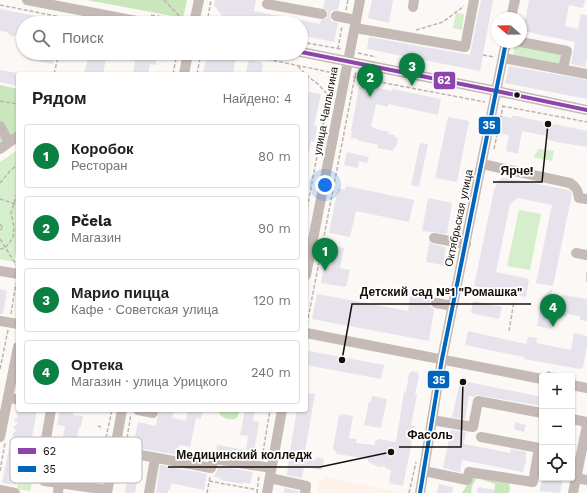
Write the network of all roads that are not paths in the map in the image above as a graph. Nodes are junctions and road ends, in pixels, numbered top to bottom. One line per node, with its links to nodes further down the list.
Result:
1 (28, 0): 9 (street)
2 (199, 0): 10 (street)
3 (360, 0): 12 (street, улица Чаплыгина)
4 (515, 0): 7 (street)
5 (471, 2): 12 (street)
6 (267, 4): 8 (street)
7 (512, 12)
8 (322, 14)
9 (111, 16)
10 (192, 16)
11 (340, 17): 12 (street)
12 (356, 24): 17 (street, улица Чаплыгина)
13 (527, 43): 19 (street)
14 (503, 48): 16 (street, Октябрьская улица)
15 (308, 53): 17 (street)
16 (499, 58): 19 (street); 22 (street, Октябрьская улица)
17 (352, 59): 22 (street); 34 (street, улица Чаплыгина)
18 (187, 60): 20 (street)
19 (563, 69): 21 (street)
20 (184, 72)
21 (587, 74)
22 (497, 91): 23 (street); 28 (street, Октябрьская улица)
23 (587, 110)
24 (0, 126): 26 (street)
25 (16, 137): 26 (street)
26 (9, 142): 27 (street)
27 (0, 149)
28 (482, 164): 29 (street); 31 (street, Октябрьская улица)
29 (587, 200)
30 (434, 238): 31 (street)
31 (466, 244): 38 (street, Октябрьская улица)
32 (576, 253): 33 (street)
33 (587, 255)
34 (308, 266)
35 (0, 271): 36 (street)
36 (16, 274)
37 (436, 303): 38 (street)
38 (453, 306): 43 (street, Октябрьская улица)
39 (0, 321): 40 (street)
40 (16, 324)
41 (308, 329): 43 (street)
42 (16, 357): 47 (street)
43 (442, 360): 44 (street); 54 (street, Октябрьская улица)
44 (539, 378)
45 (575, 386): 46 (street)
46 (587, 388)
47 (8, 399): 58 (street)
48 (51, 412): 59 (street)
49 (122, 412): 60 (street)
50 (148, 412): 53 (street)
51 (282, 412): 67 (street)
52 (539, 412): 57 (street)
53 (153, 413)
54 (432, 420): 57 (street); 66 (street, Октябрьская улица)
55 (575, 420): 56 (street)
56 (587, 425): 63 (street)
57 (476, 433): 61 (street)
58 (0, 437)
59 (46, 437)
60 (117, 437)
61 (539, 448)
62 (142, 455): 65 (street)
63 (576, 455): 68 (street)
64 (539, 456): 66 (street)
65 (155, 458): 67 (street); 76 (street)
66 (424, 471): 78 (street, Октябрьская улица)
67 (270, 473): 74 (street); 77 (street)
68 (576, 478): 69 (street); 79 (street)
69 (587, 480)
70 (50, 483): 71 (street)
71 (59, 488): 73 (street)
72 (0, 490): 75 (street)
73 (107, 491)
74 (264, 491)
75 (15, 493)
76 (149, 493)
77 (305, 493)
78 (420, 493)
79 (573, 493)

